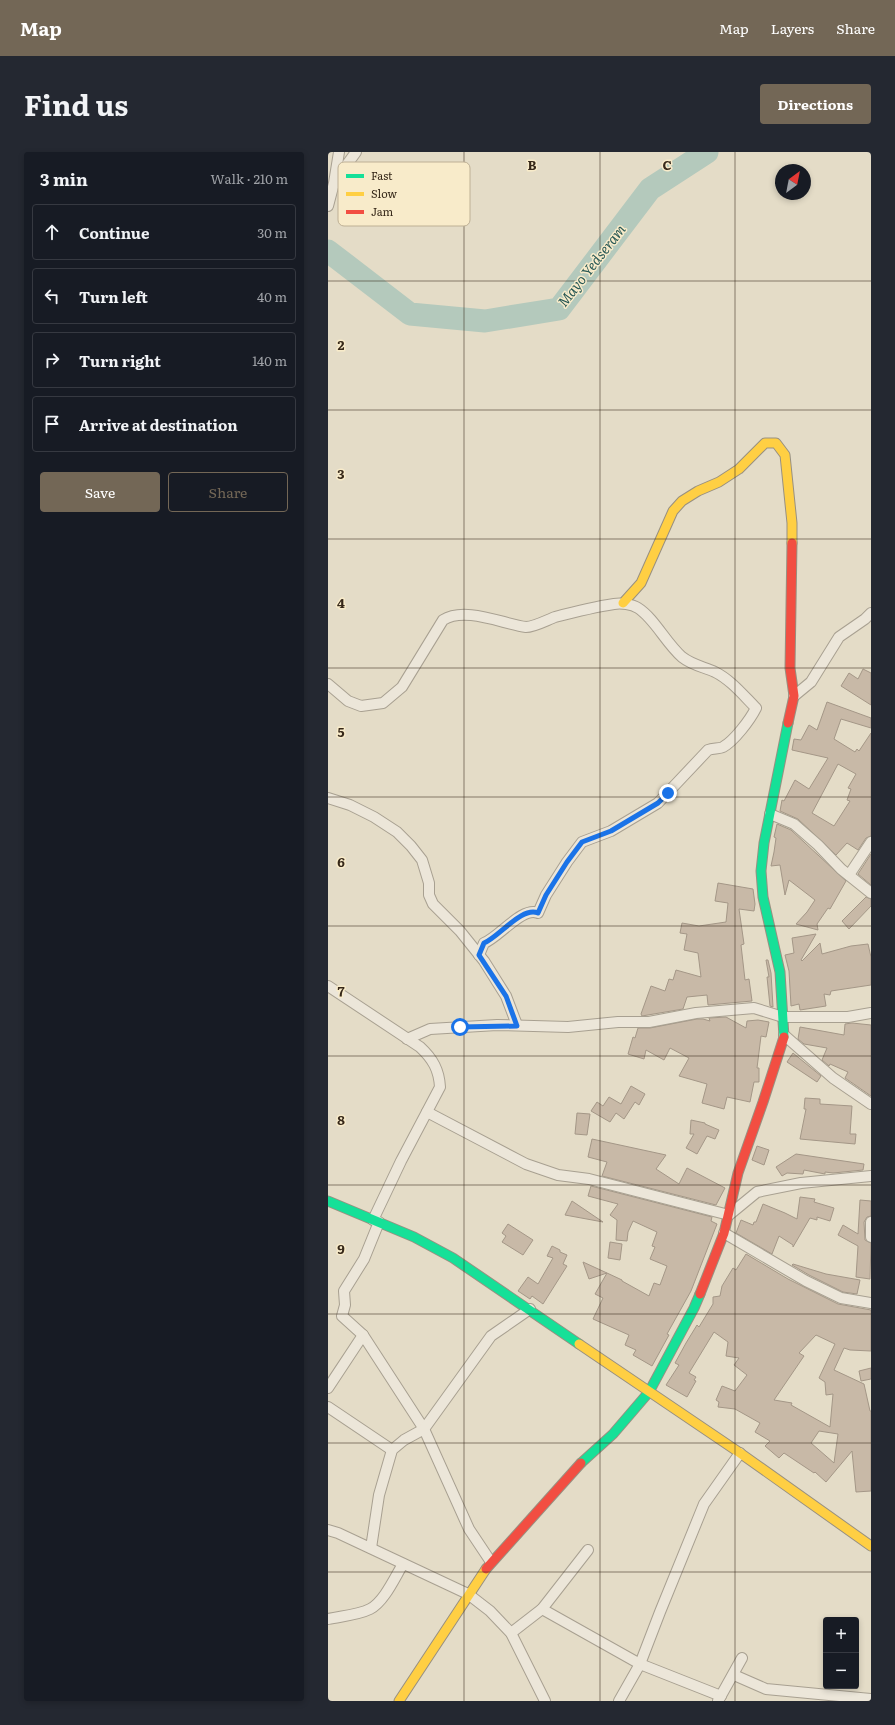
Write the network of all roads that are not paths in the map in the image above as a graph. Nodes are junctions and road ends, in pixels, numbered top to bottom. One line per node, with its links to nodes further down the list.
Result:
1 (339, 152): 5 (street)
2 (356, 152): 3 (street)
3 (349, 162)
4 (338, 177): 5 (street)
5 (334, 183): 6 (street)
6 (329, 200)
7 (623, 603): 9 (street); 10 (street); 16 (street)
8 (871, 612): 10 (street)
9 (328, 684)
10 (794, 696): 12 (street)
11 (328, 798): 16 (street)
12 (770, 814): 14 (street); 19 (street)
13 (871, 842): 14 (street)
14 (849, 875): 15 (street)
15 (871, 893)
16 (479, 955): 20 (street)
17 (328, 986): 22 (street)
18 (871, 1013): 19 (street)
19 (783, 1017): 20 (street); 21 (street)
20 (517, 1026): 22 (street)
21 (784, 1035): 23 (street); 27 (street)
22 (407, 1038): 24 (street)
23 (871, 1104)
24 (427, 1112): 27 (street); 28 (street)
25 (871, 1176): 27 (street)
26 (328, 1201): 28 (street)
27 (729, 1215): 30 (street)
28 (376, 1221): 33 (street); 34 (street)
29 (871, 1222): 31 (street)
30 (724, 1233): 32 (street); 36 (street)
31 (871, 1237)
32 (871, 1303)
33 (530, 1309): 36 (street); 38 (street)
34 (362, 1335): 35 (street); 38 (street)
35 (328, 1388)
36 (649, 1392): 40 (street); 45 (street)
37 (328, 1407): 39 (street)
38 (424, 1429): 39 (street); 45 (street)
39 (392, 1450): 43 (street)
40 (740, 1453): 42 (street); 52 (street)
41 (328, 1530): 43 (street)
42 (871, 1546)
43 (371, 1548): 46 (street)
44 (588, 1550): 48 (street)
45 (491, 1562): 47 (street)
46 (403, 1564): 47 (street); 49 (street)
47 (468, 1594): 50 (street); 56 (street)
48 (542, 1609): 50 (street); 52 (street)
49 (328, 1619)
50 (511, 1634): 57 (street)
51 (742, 1658): 53 (street)
52 (640, 1664): 54 (street); 58 (street)
53 (734, 1675): 54 (street); 55 (street)
54 (719, 1698)
55 (871, 1699)
56 (399, 1701)
57 (545, 1701)
58 (619, 1701)

